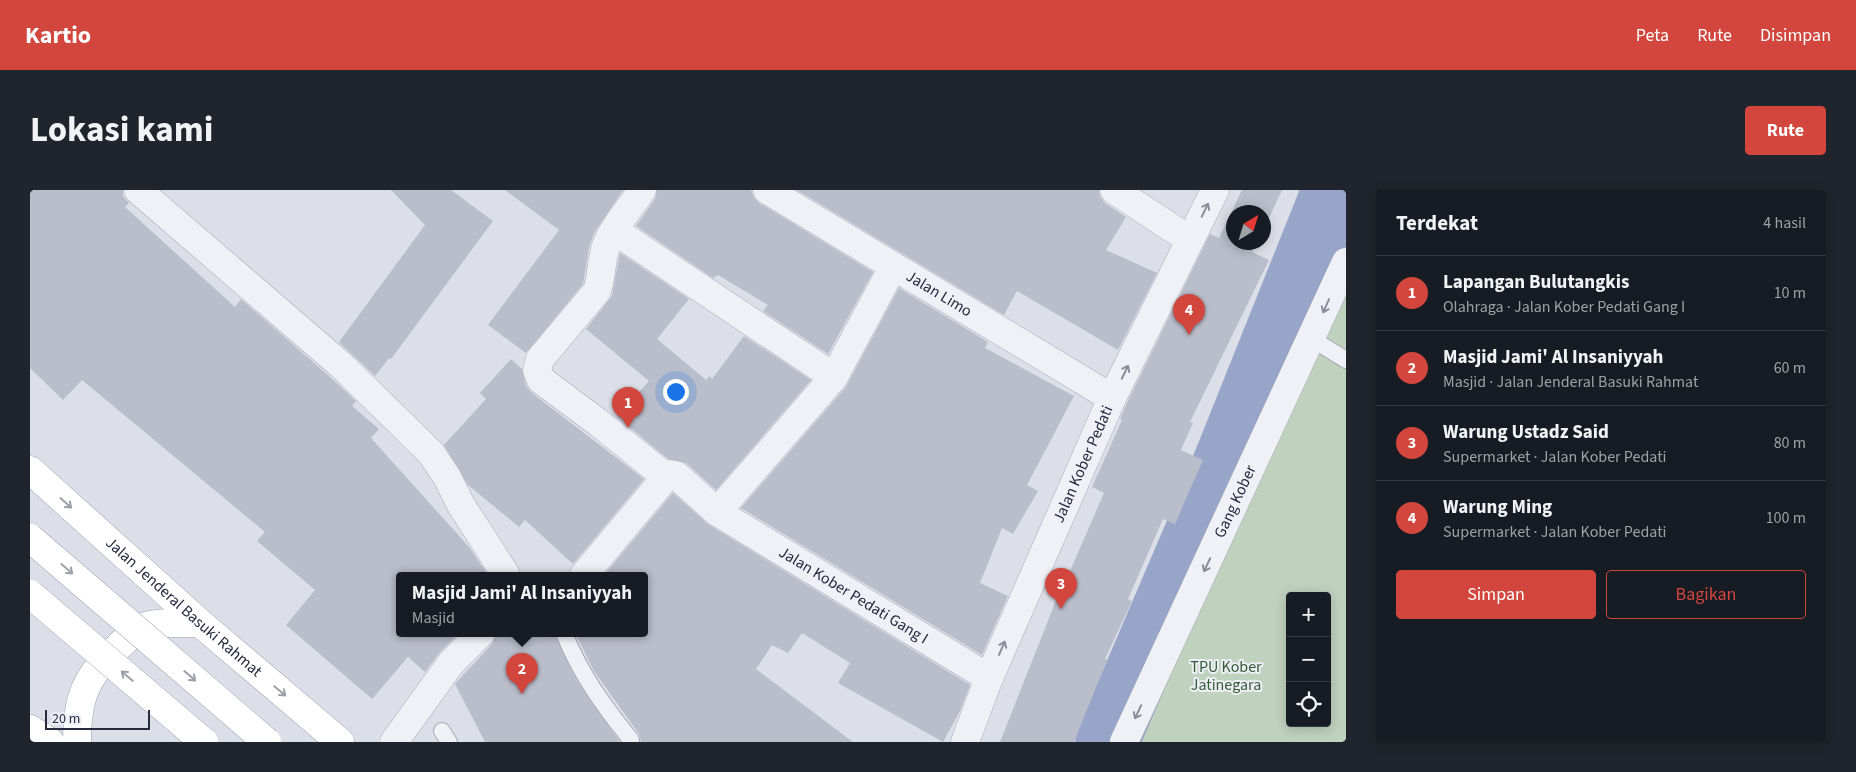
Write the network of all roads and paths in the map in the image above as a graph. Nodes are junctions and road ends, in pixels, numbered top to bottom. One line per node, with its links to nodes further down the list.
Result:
1 (138, 190): 18 (street)
2 (642, 190): 6 (street)
3 (767, 190): 9 (street, Jalan Limo)
4 (1114, 190): 7 (street)
5 (1215, 190): 7 (street, Jalan Kober Pedati, one-way to 5)
6 (615, 230): 12 (street); 15 (street)
7 (1190, 240): 13 (street, Jalan Kober Pedati, one-way to 7)
8 (1346, 262): 10 (street, Gang Kober, one-way to 10)
9 (893, 267): 12 (street); 13 (street, Jalan Limo)
10 (1312, 338): 11 (lane); 34 (street, Gang Kober, one-way to 34)
11 (1346, 360)
12 (834, 377): 16 (street)
13 (1112, 398): 24 (street, Jalan Kober Pedati, one-way to 13)
14 (30, 470): 21 (main road, Jalan Jenderal Basuki Rahmat, one-way to 21)
15 (666, 477): 16 (street, Jalan Kober Pedati Gang I); 19 (street)
16 (717, 512): 24 (street, Jalan Kober Pedati Gang I)
17 (30, 538): 30 (main road, one-way to 30, bridge)
18 (504, 572)
19 (587, 572)
20 (30, 594): 29 (main road, one-way to 20, bridge)
21 (200, 623): 28 (main road); 31 (main road, Jalan Jenderal Basuki Rahmat, one-way to 31)
22 (477, 637): 32 (street)
23 (566, 637): 26 (lane)
24 (989, 678): 33 (street, Jalan Kober Pedati)
25 (30, 729): 27 (main road)
26 (631, 740)
27 (50, 742)
28 (77, 742)
29 (204, 742)
30 (267, 742)
31 (340, 742)
32 (394, 742)
33 (965, 742)
34 (1124, 742)

